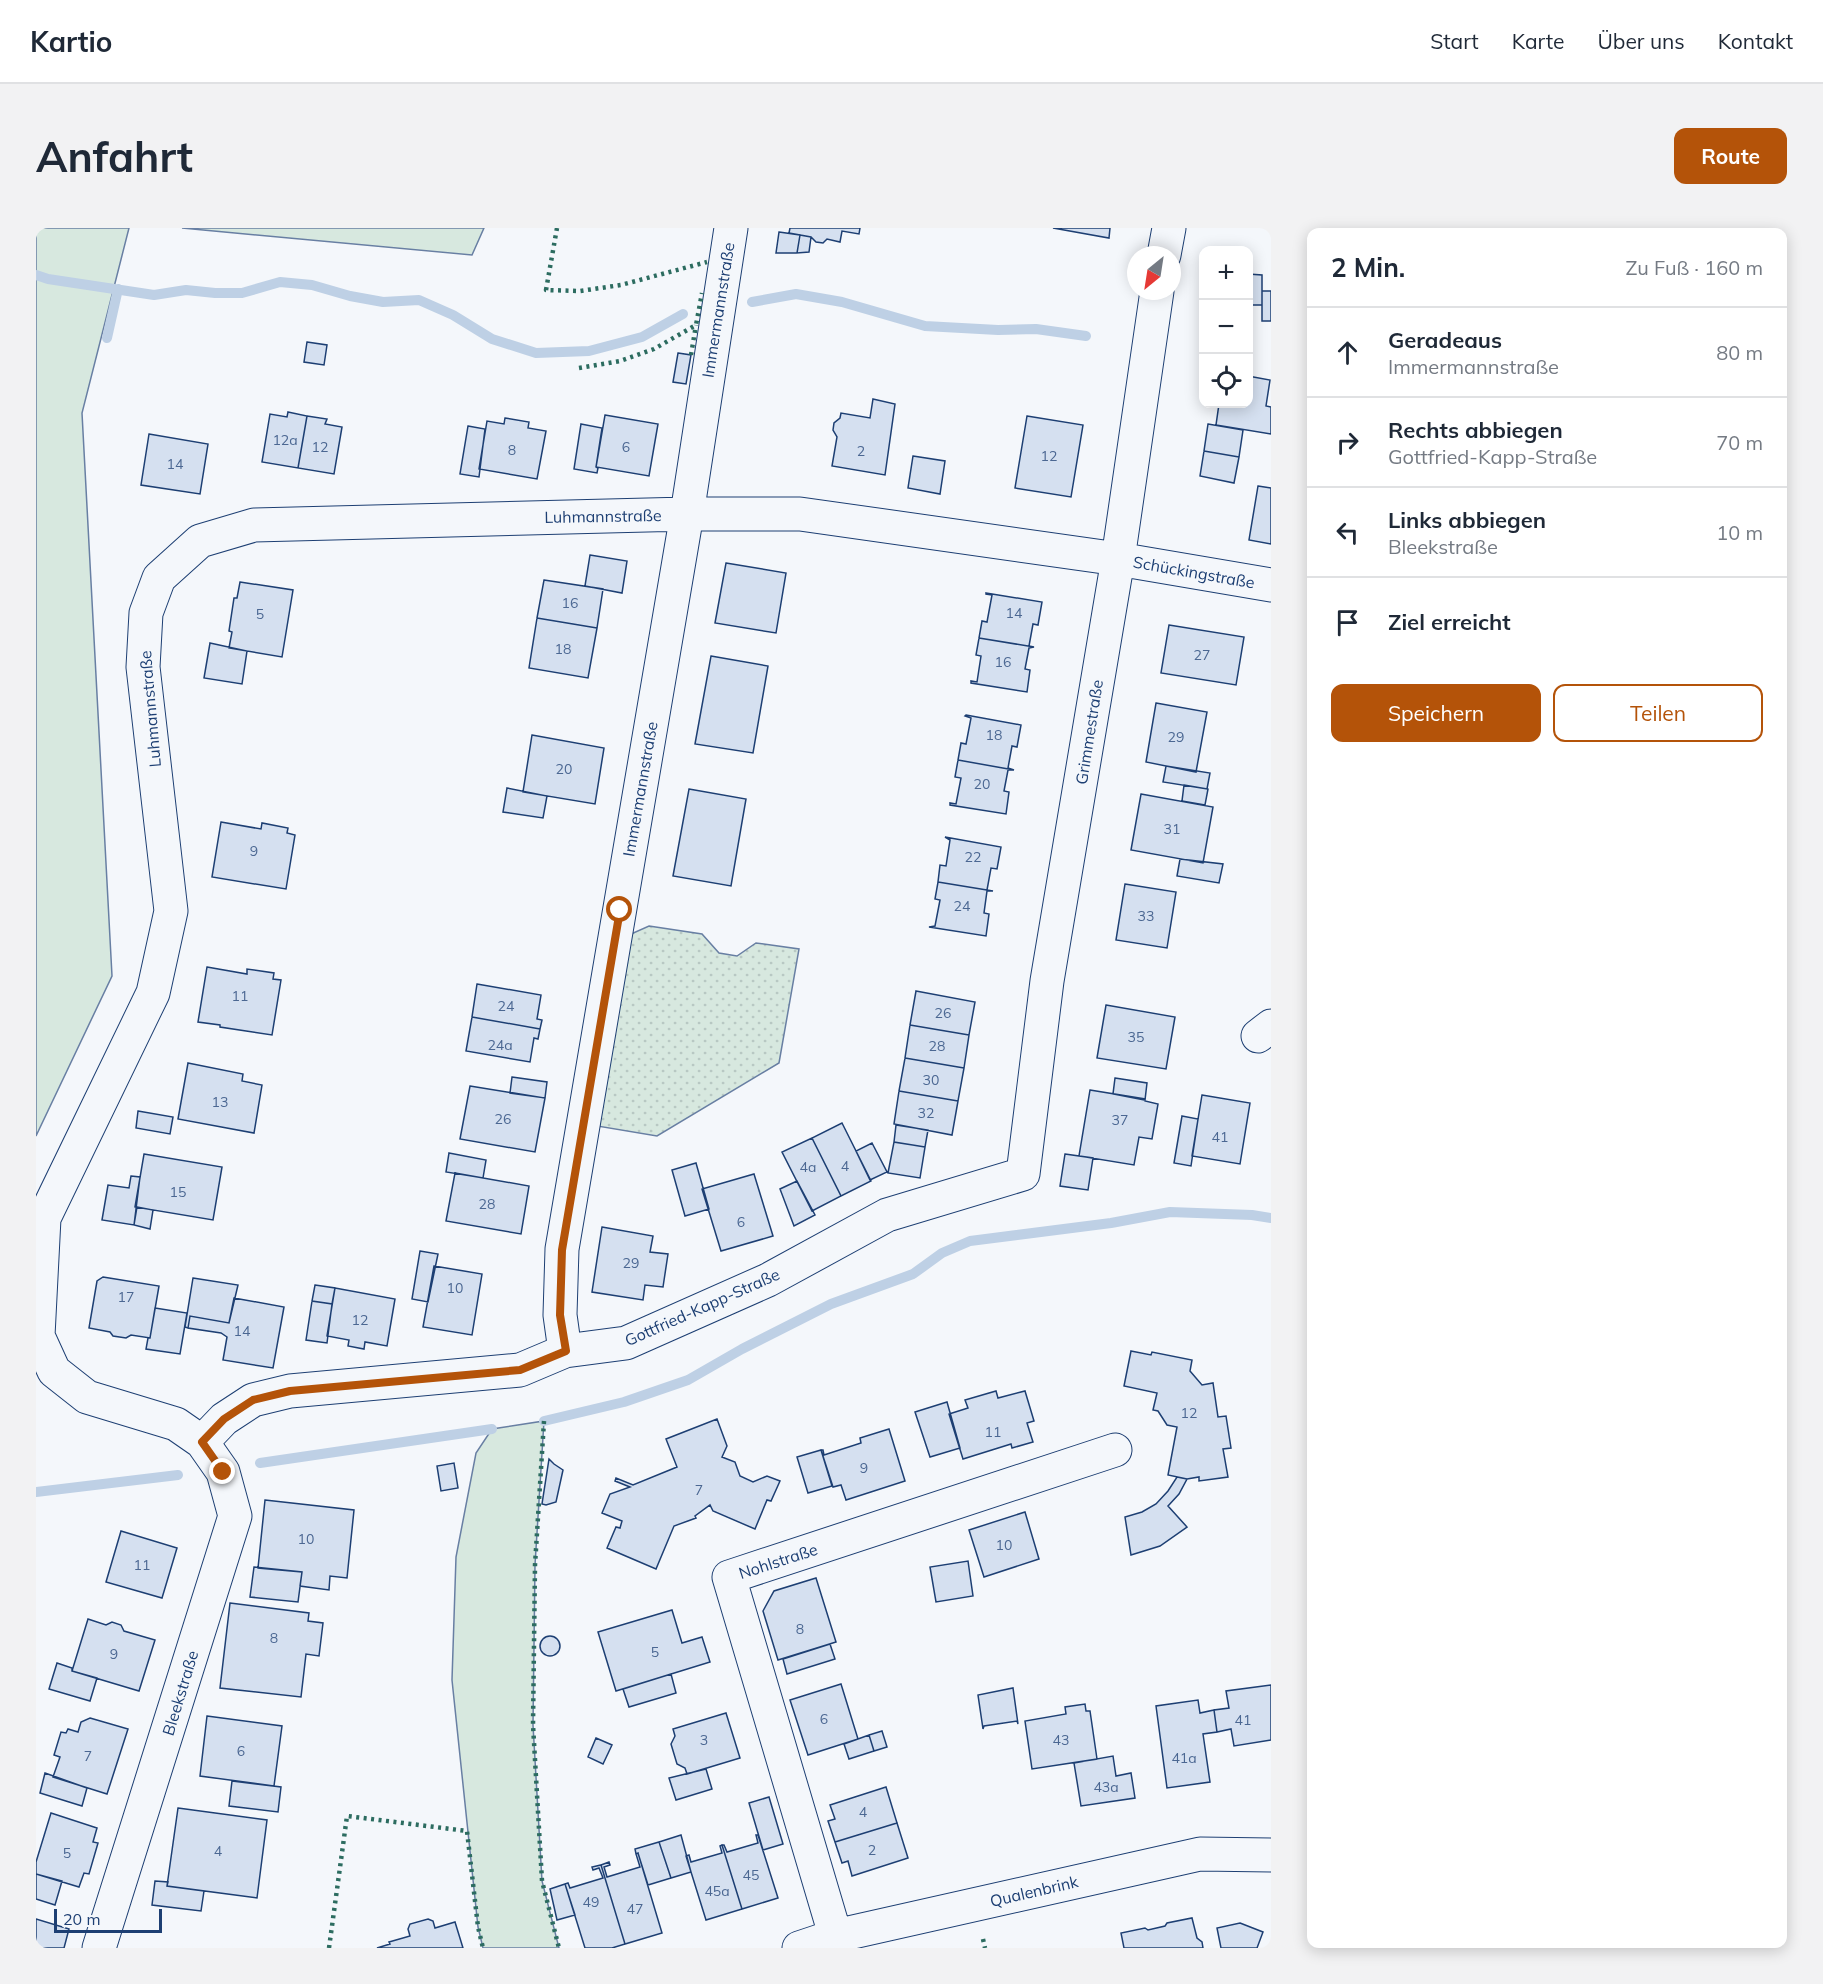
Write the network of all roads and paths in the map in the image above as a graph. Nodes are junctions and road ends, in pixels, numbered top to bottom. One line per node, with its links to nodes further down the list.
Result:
1 (731, 228): 5 (street, Immermannstraße)
2 (1169, 228): 3 (street)
3 (1166, 246)
4 (1156, 300): 6 (street, Grimmestraße)
5 (687, 514): 6 (street, Luhmannstraße); 9 (street, Immermannstraße); 10 (street, Luhmannstraße)
6 (1118, 559): 7 (street, Schückingstraße); 8 (street, Grimmestraße)
7 (1271, 585)
8 (1023, 1174): 9 (street, Gottfried-Kapp-Straße)
9 (566, 1351): 10 (street, Gottfried-Kapp-Straße)
10 (202, 1442): 14 (street, Bleekstraße)
11 (1115, 1450): 13 (street, Nohlstraße)
12 (1271, 1855): 13 (street, Qualenbrink)
13 (837, 1942): 15 (street, Qualenbrink)
14 (99, 1948)
15 (799, 1948)

